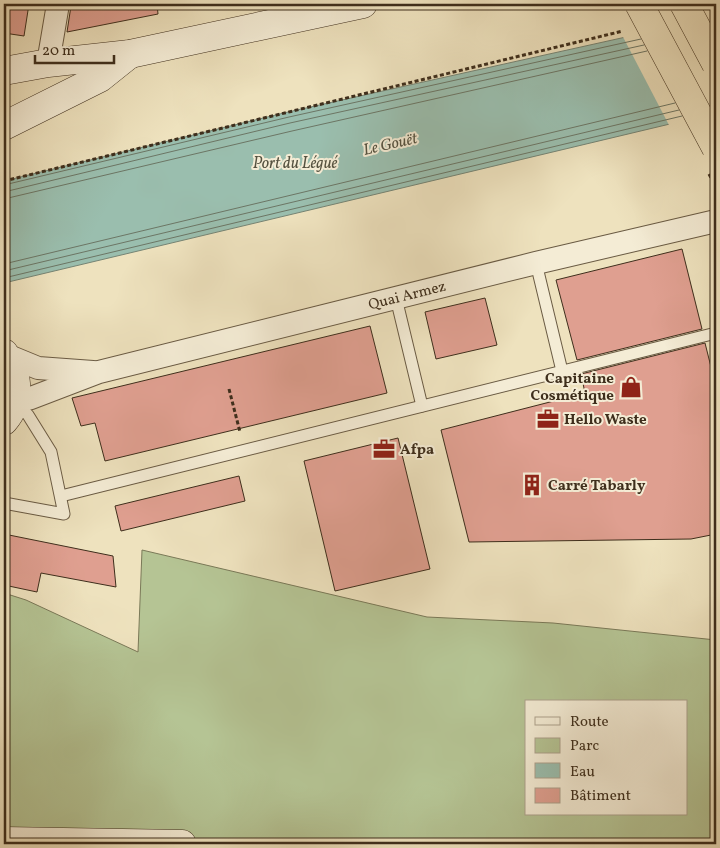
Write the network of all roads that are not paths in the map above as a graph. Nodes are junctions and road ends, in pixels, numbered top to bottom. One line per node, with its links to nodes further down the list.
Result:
1 (58, 4): 6 (street)
2 (640, 4): 10 (highway, bridge)
3 (684, 4): 7 (highway, bridge)
4 (346, 5): 5 (street)
5 (130, 54): 6 (street); 9 (street)
6 (48, 63): 8 (street)
7 (716, 64)
8 (4, 71)
9 (4, 126)
10 (716, 148)
11 (716, 221): 12 (street, Quai Armez)
12 (536, 263): 13 (street, Quai Armez); 16 (lane)
13 (396, 298): 17 (street, Quai Armez); 18 (lane)
14 (716, 333): 16 (lane)
15 (4, 353): 17 (street, Quai Armez); 19 (street)
16 (562, 370): 18 (lane)
17 (99, 372): 19 (street, Quai Armez)
18 (422, 406): 20 (lane)
19 (9, 411): 20 (lane)
20 (61, 496): 21 (lane)
21 (4, 503)
22 (4, 841): 23 (street)
23 (182, 844)

